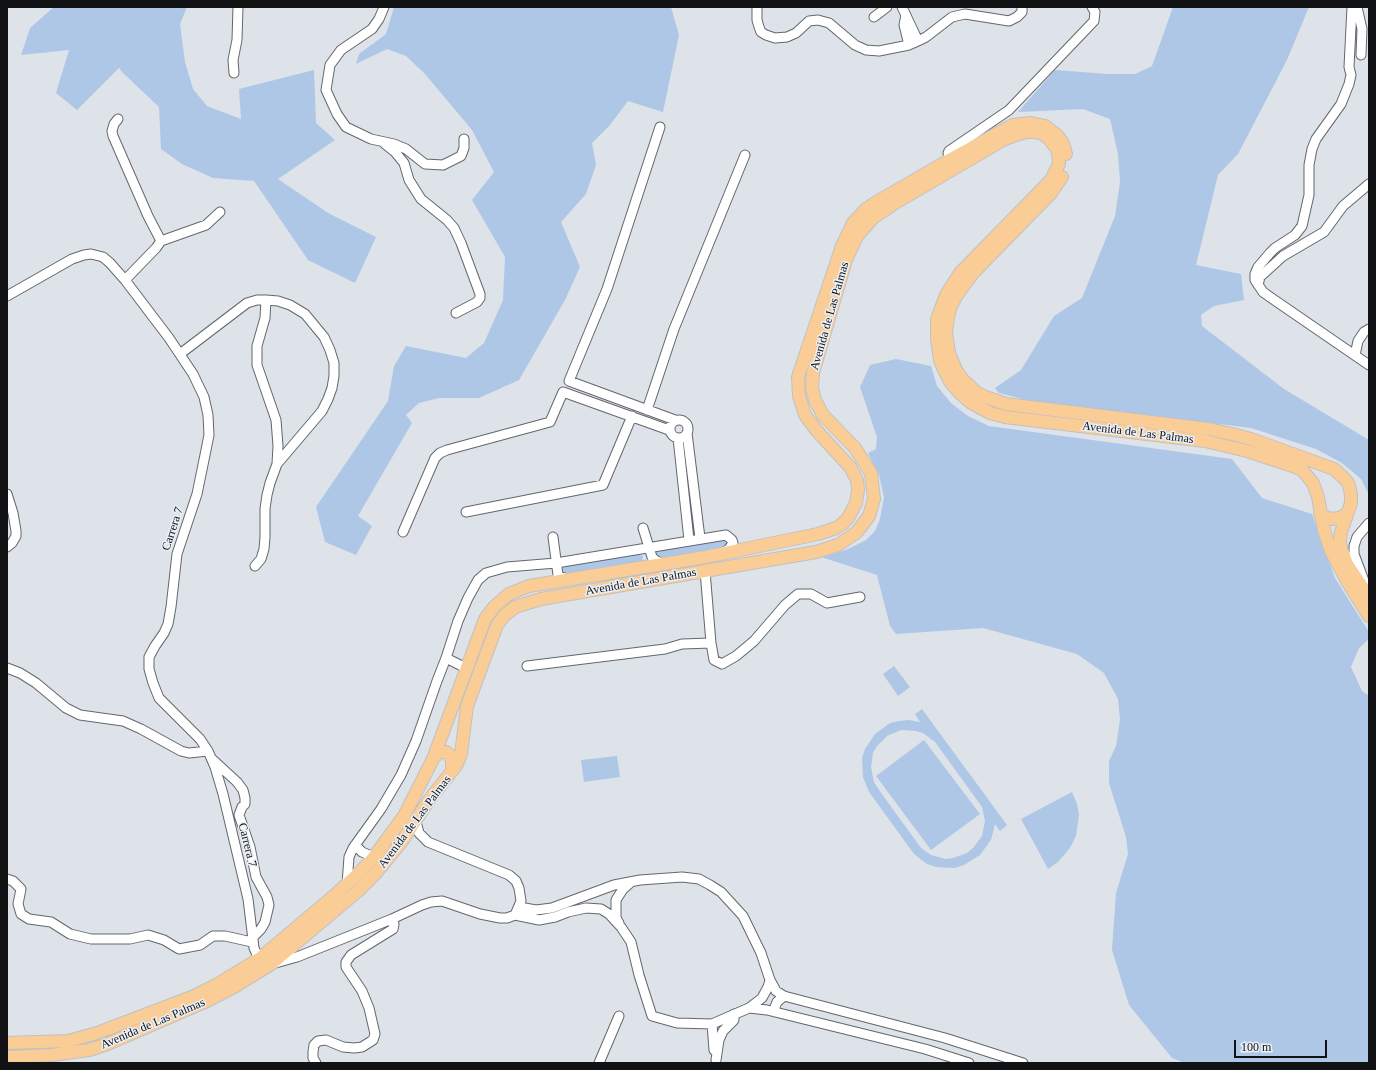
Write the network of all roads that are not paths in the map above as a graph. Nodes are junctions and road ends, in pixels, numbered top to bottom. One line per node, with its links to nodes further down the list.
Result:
1 (238, 7): 13 (street)
2 (384, 7): 17 (street)
3 (757, 7): 11 (street)
4 (887, 7): 10 (street)
5 (1022, 7): 11 (street)
6 (1092, 7): 19 (street)
7 (1352, 7): 24 (street)
8 (1357, 7): 12 (street)
9 (904, 11): 11 (street)
10 (874, 17)
11 (913, 43)
12 (1361, 55)
13 (234, 73)
14 (118, 118): 22 (street)
15 (660, 127): 32 (street)
16 (464, 139): 17 (street)
17 (381, 141): 27 (street)
18 (745, 156): 32 (street)
19 (951, 159): 41 (main road, Avenida de Las Palmas); 55 (main road, Avenida de Las Palmas)
20 (1369, 184): 24 (street)
21 (220, 212): 22 (street)
22 (161, 241): 23 (street)
23 (125, 280): 25 (street, Carrera 7); 29 (street, Carrera 7)
24 (1258, 285): 30 (street)
25 (7, 296)
26 (266, 300): 29 (street); 36 (street); 39 (street)
27 (456, 313)
28 (1369, 329): 30 (street)
29 (180, 354): 70 (street, Carrera 7)
30 (1355, 355): 31 (street)
31 (1369, 365)
32 (647, 410): 34 (street)
33 (632, 416): 35 (street); 44 (street); 49 (street)
34 (675, 420): 35 (street); 37 (street)
35 (669, 430): 38 (street)
36 (278, 432): 39 (street); 40 (street)
37 (687, 433): 38 (street); 51 (street)
38 (678, 438): 52 (street)
39 (298, 439): 40 (street)
40 (277, 464): 58 (street)
41 (1329, 467): 42 (main road); 46 (main road, Avenida de Las Palmas)
42 (1313, 483): 45 (main road, Avenida de Las Palmas); 60 (main road, Avenida de Las Palmas)
43 (7, 494): 53 (street)
44 (466, 512)
45 (1320, 514): 46 (main road); 64 (main road, Avenida de Las Palmas)
46 (1347, 514): 62 (main road, Avenida de Las Palmas)
47 (1369, 523): 62 (street)
48 (641, 529): 54 (street)
49 (403, 532)
50 (554, 537): 56 (street)
51 (700, 538): 52 (street); 55 (street)
52 (689, 540): 54 (street)
53 (7, 547)
54 (647, 547): 56 (street); 57 (street); 59 (street)
55 (718, 554): 57 (main road, Avenida de Las Palmas)
56 (556, 563): 61 (street); 66 (street)
57 (662, 564): 59 (main road, Avenida de Las Palmas)
58 (255, 566)
59 (641, 568): 61 (main road, Avenida de Las Palmas)
60 (705, 570): 65 (street); 72 (main road, Avenida de Las Palmas)
61 (570, 579): 69 (main road, Avenida de Las Palmas)
62 (1369, 596)
63 (860, 597): 65 (street)
64 (1369, 616)
65 (711, 643): 67 (street)
66 (446, 658): 69 (street); 74 (street)
67 (527, 666)
68 (7, 668): 70 (street)
69 (468, 669): 71 (main road, Avenida de Las Palmas)
70 (209, 755): 84 (street, Carrera 7); 84 (street)
71 (433, 759): 72 (main road); 75 (main road, Avenida de Las Palmas)
72 (452, 771): 73 (main road, Avenida de Las Palmas)
73 (416, 822): 81 (street); 84 (main road, Avenida de Las Palmas)
74 (355, 845): 75 (street); 78 (street)
75 (374, 857): 78 (main road, Avenida de Las Palmas)
76 (7, 879): 84 (street)
77 (632, 882): 79 (street); 83 (street); 85 (street)
78 (347, 884): 84 (main road, Avenida de Las Palmas)
79 (607, 888): 80 (street); 81 (street)
80 (601, 910): 81 (street); 83 (street)
81 (517, 911): 82 (street)
82 (392, 919): 84 (street); 95 (street)
83 (621, 927): 91 (street)
84 (257, 951): 92 (main road, Avenida de Las Palmas); 93 (main road, Avenida de Las Palmas)
85 (770, 980): 86 (street); 87 (street)
86 (784, 996): 88 (street); 98 (street)
87 (749, 1008): 88 (street); 89 (street)
88 (775, 1012): 97 (street)
89 (734, 1014): 91 (street); 94 (street)
90 (619, 1016): 96 (street)
91 (712, 1024): 94 (street)
92 (7, 1043)
93 (7, 1057)
94 (716, 1061)
95 (316, 1063)
96 (599, 1063)
97 (969, 1063)
98 (1023, 1063)

